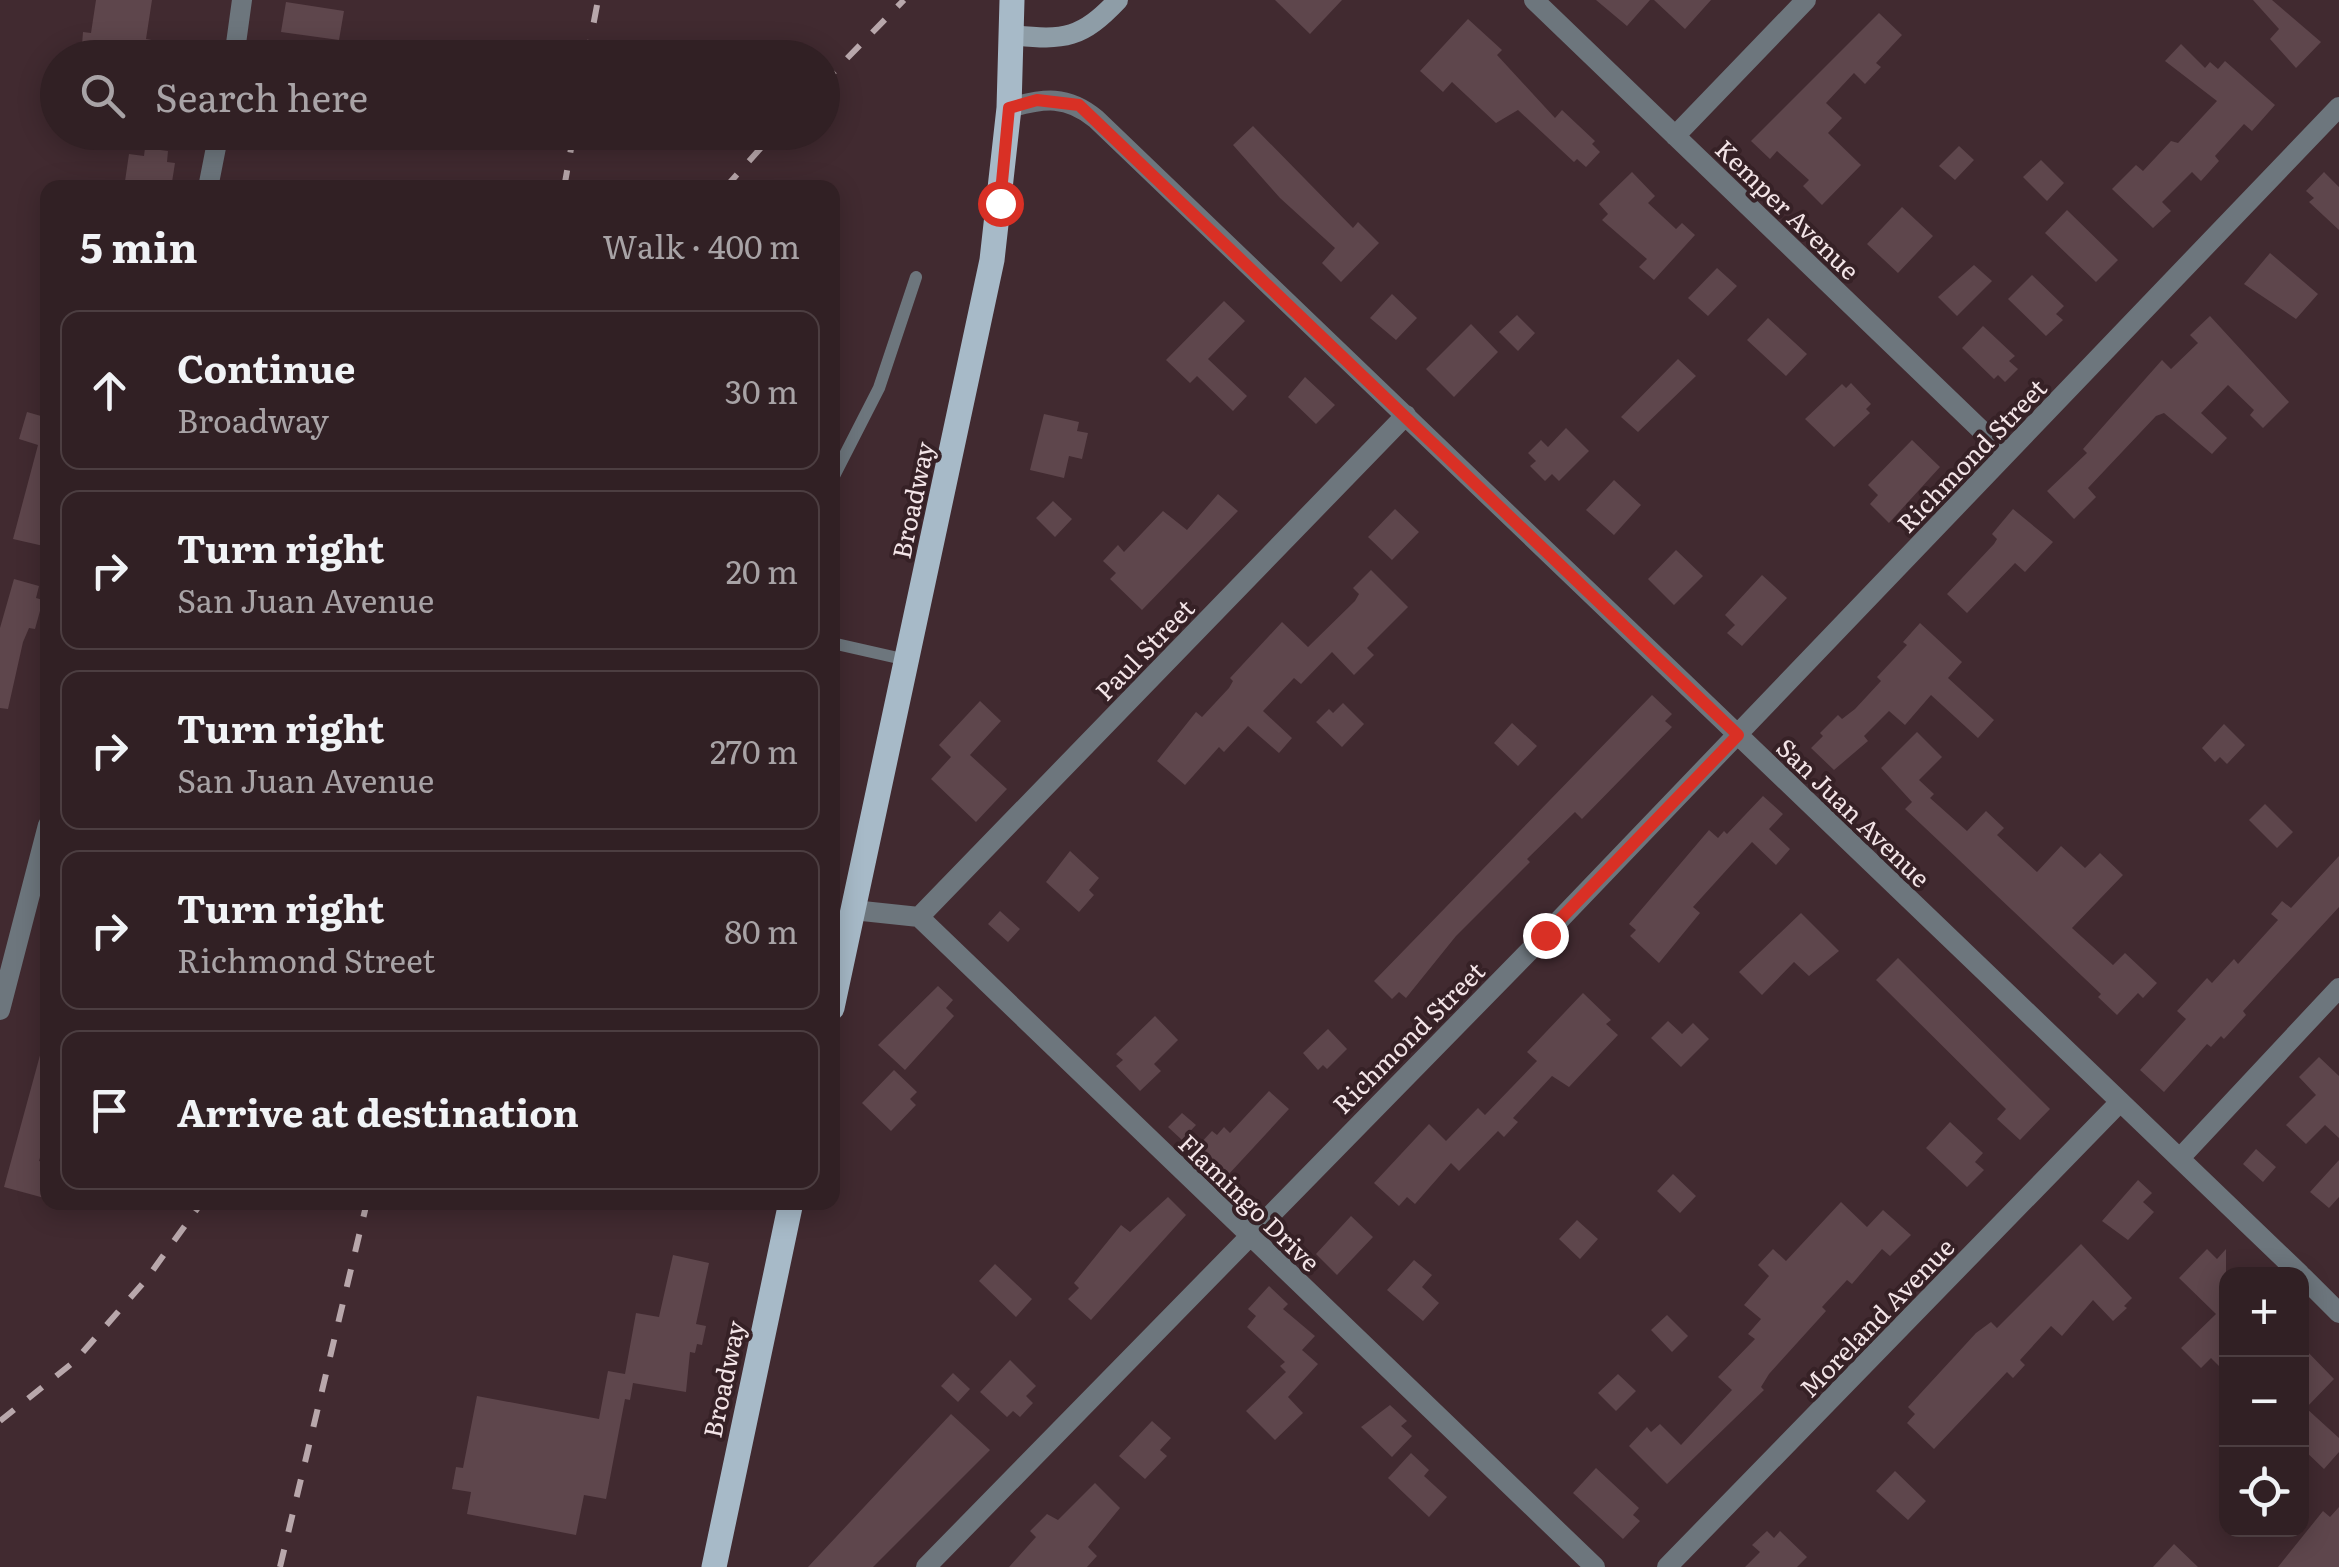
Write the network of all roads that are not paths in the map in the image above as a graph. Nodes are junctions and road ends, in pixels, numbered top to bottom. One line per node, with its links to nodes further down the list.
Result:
1 (242, 0): 7 (street)
2 (1012, 0): 6 (main road, Broadway)
3 (1118, 0): 6 (street)
4 (1534, 0): 10 (street, Kemper Avenue)
5 (1806, 0): 10 (street)
6 (1013, 34): 8 (main road, Broadway)
7 (236, 40)
8 (1009, 108): 14 (street, San Juan Avenue); 18 (main road, Broadway)
9 (2339, 108): 15 (street, Richmond Street)
10 (1675, 136): 15 (street, Kemper Avenue)
11 (215, 150): 12 (street)
12 (210, 180)
13 (916, 277): 16 (lane)
14 (1406, 415): 19 (street, San Juan Avenue); 22 (street, Paul Street)
15 (2006, 454): 19 (street, Richmond Street)
16 (840, 464)
17 (840, 645): 18 (lane)
18 (907, 660): 21 (main road, Broadway)
19 (1738, 735): 26 (street, San Juan Avenue); 29 (street, Richmond Street)
20 (40, 856): 25 (street)
21 (853, 910): 22 (street); 23 (main road, Broadway)
22 (919, 917): 29 (street, Flamingo Drive)
23 (840, 971)
24 (2338, 991): 27 (street)
25 (0, 1010)
26 (2120, 1102): 27 (street, San Juan Avenue); 36 (street, Moreland Avenue)
27 (2180, 1158): 30 (street, San Juan Avenue)
28 (789, 1210): 33 (main road, Broadway)
29 (1248, 1235): 34 (street, Richmond Street); 35 (street, Flamingo Drive)
30 (2292, 1267)
31 (2309, 1284): 32 (street, San Juan Avenue)
32 (2339, 1313)
33 (714, 1567)
34 (926, 1567)
35 (1595, 1567)
36 (1667, 1567)

